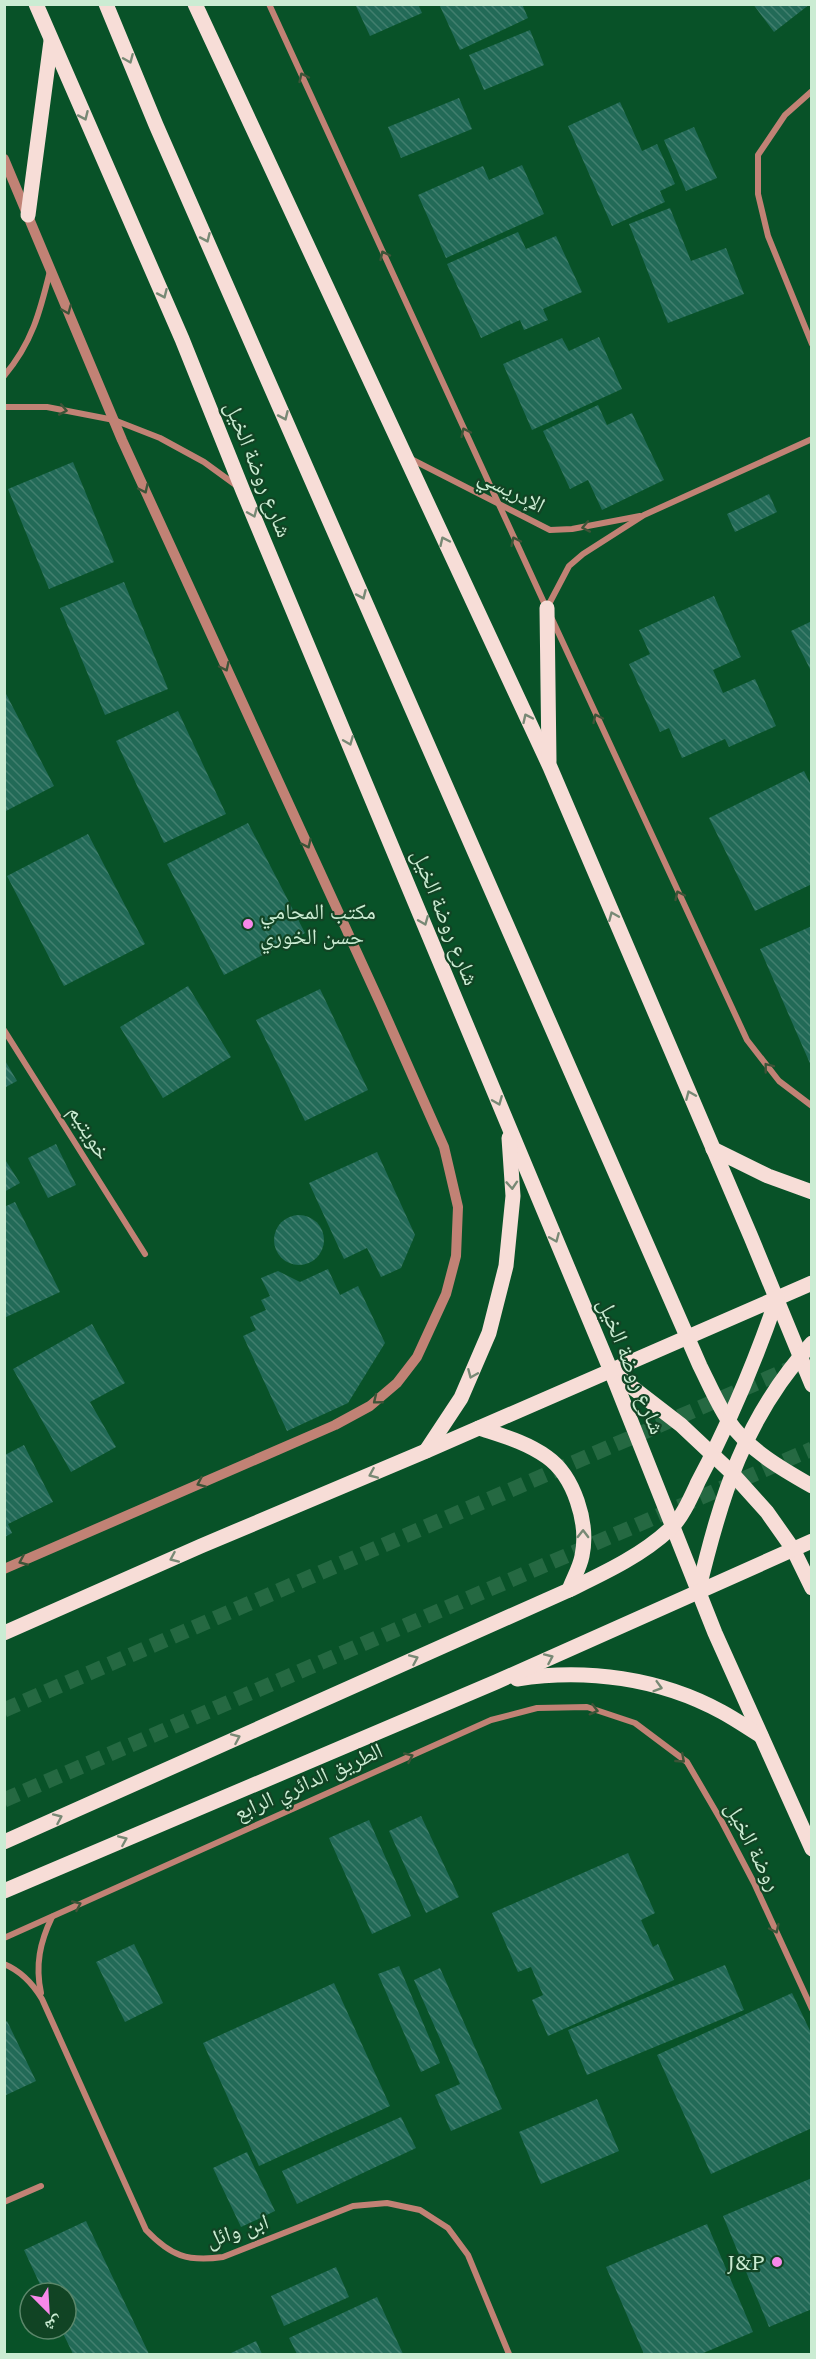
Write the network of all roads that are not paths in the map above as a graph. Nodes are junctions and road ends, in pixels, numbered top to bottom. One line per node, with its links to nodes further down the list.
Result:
1 (36, 4): 5 (main road, شارع روضة الخيل)
2 (106, 4): 29 (main road, one-way to 29)
3 (195, 4): 15 (main road)
4 (269, 4): 17 (street, one-way to 4)
5 (51, 41): 8 (main road); 16 (main road, شارع روضة الخيل, one-way to 16)
6 (812, 91): 10 (street)
7 (4, 159): 8 (street)
8 (28, 215): 9 (street)
9 (50, 270): 11 (street); 13 (street, one-way to 13)
10 (812, 344)
11 (4, 376)
12 (4, 407): 13 (street, one-way to 13)
13 (114, 420): 16 (street); 44 (street, one-way to 44)
14 (812, 439): 18 (street, الإدريسي)
15 (405, 455): 17 (street, الإدريسي); 20 (main road, one-way to 15)
16 (243, 490): 23 (main road, شارع روضة الخيل, one-way to 23)
17 (498, 504): 18 (street, الإدريسي, one-way to 17); 19 (street, one-way to 17)
18 (644, 515): 19 (street, الإدريسي)
19 (547, 608): 20 (main road); 22 (street, one-way to 19)
20 (550, 767): 24 (main road, one-way to 20)
21 (4, 1030): 26 (street, خويتيم)
22 (812, 1106)
23 (509, 1126): 32 (main road, شارع روضة الخيل, one-way to 32); 37 (main road, one-way to 37)
24 (713, 1149): 25 (main road); 28 (main road)
25 (812, 1192)
26 (145, 1254)
27 (812, 1283): 28 (main road)
28 (777, 1298): 29 (main road); 31 (main road); 34 (main road)
29 (688, 1337): 32 (main road); 34 (main road)
30 (812, 1343): 31 (main road)
31 (800, 1356): 33 (main road); 36 (main road)
32 (611, 1371): 35 (main road); 38 (main road); 41 (main road, شارع روضة الخيل)
33 (812, 1384)
34 (729, 1421): 36 (main road); 38 (main road)
35 (479, 1428): 37 (main road); 46 (main road, one-way to 35)
36 (746, 1440): 39 (main road); 40 (main road)
37 (426, 1451): 48 (main road, one-way to 48)
38 (713, 1454): 39 (main road); 41 (main road)
39 (731, 1472): 43 (main road); 47 (main road)
40 (812, 1486)
41 (672, 1527): 46 (main road); 47 (main road, شارع روضة الخيل)
42 (812, 1541): 43 (main road)
43 (793, 1549): 45 (main road); 47 (main road)
44 (4, 1569)
45 (812, 1588)
46 (569, 1590): 52 (main road, one-way to 46)
47 (698, 1592): 49 (main road, one-way to 47); 51 (main road, شارع روضة الخيل)
48 (4, 1633)
49 (496, 1682): 51 (main road, one-way to 51); 54 (main road, one-way to 49)
50 (635, 1723): 55 (street, الطريق الدائري الرابع, one-way to 50); 59 (street, روضة الخيل, one-way to 59)
51 (761, 1736): 53 (main road, شارع روضة الخيل)
52 (4, 1842)
53 (812, 1849)
54 (4, 1891)
55 (52, 1917): 56 (street, الطريق الدائري الرابع); 58 (street, ابن وائل)
56 (4, 1938)
57 (4, 1964): 58 (street, ابن وائل)
58 (42, 1999): 62 (street, ابن وائل)
59 (812, 2009)
60 (41, 2186): 61 (street)
61 (4, 2202)
62 (509, 2355)

